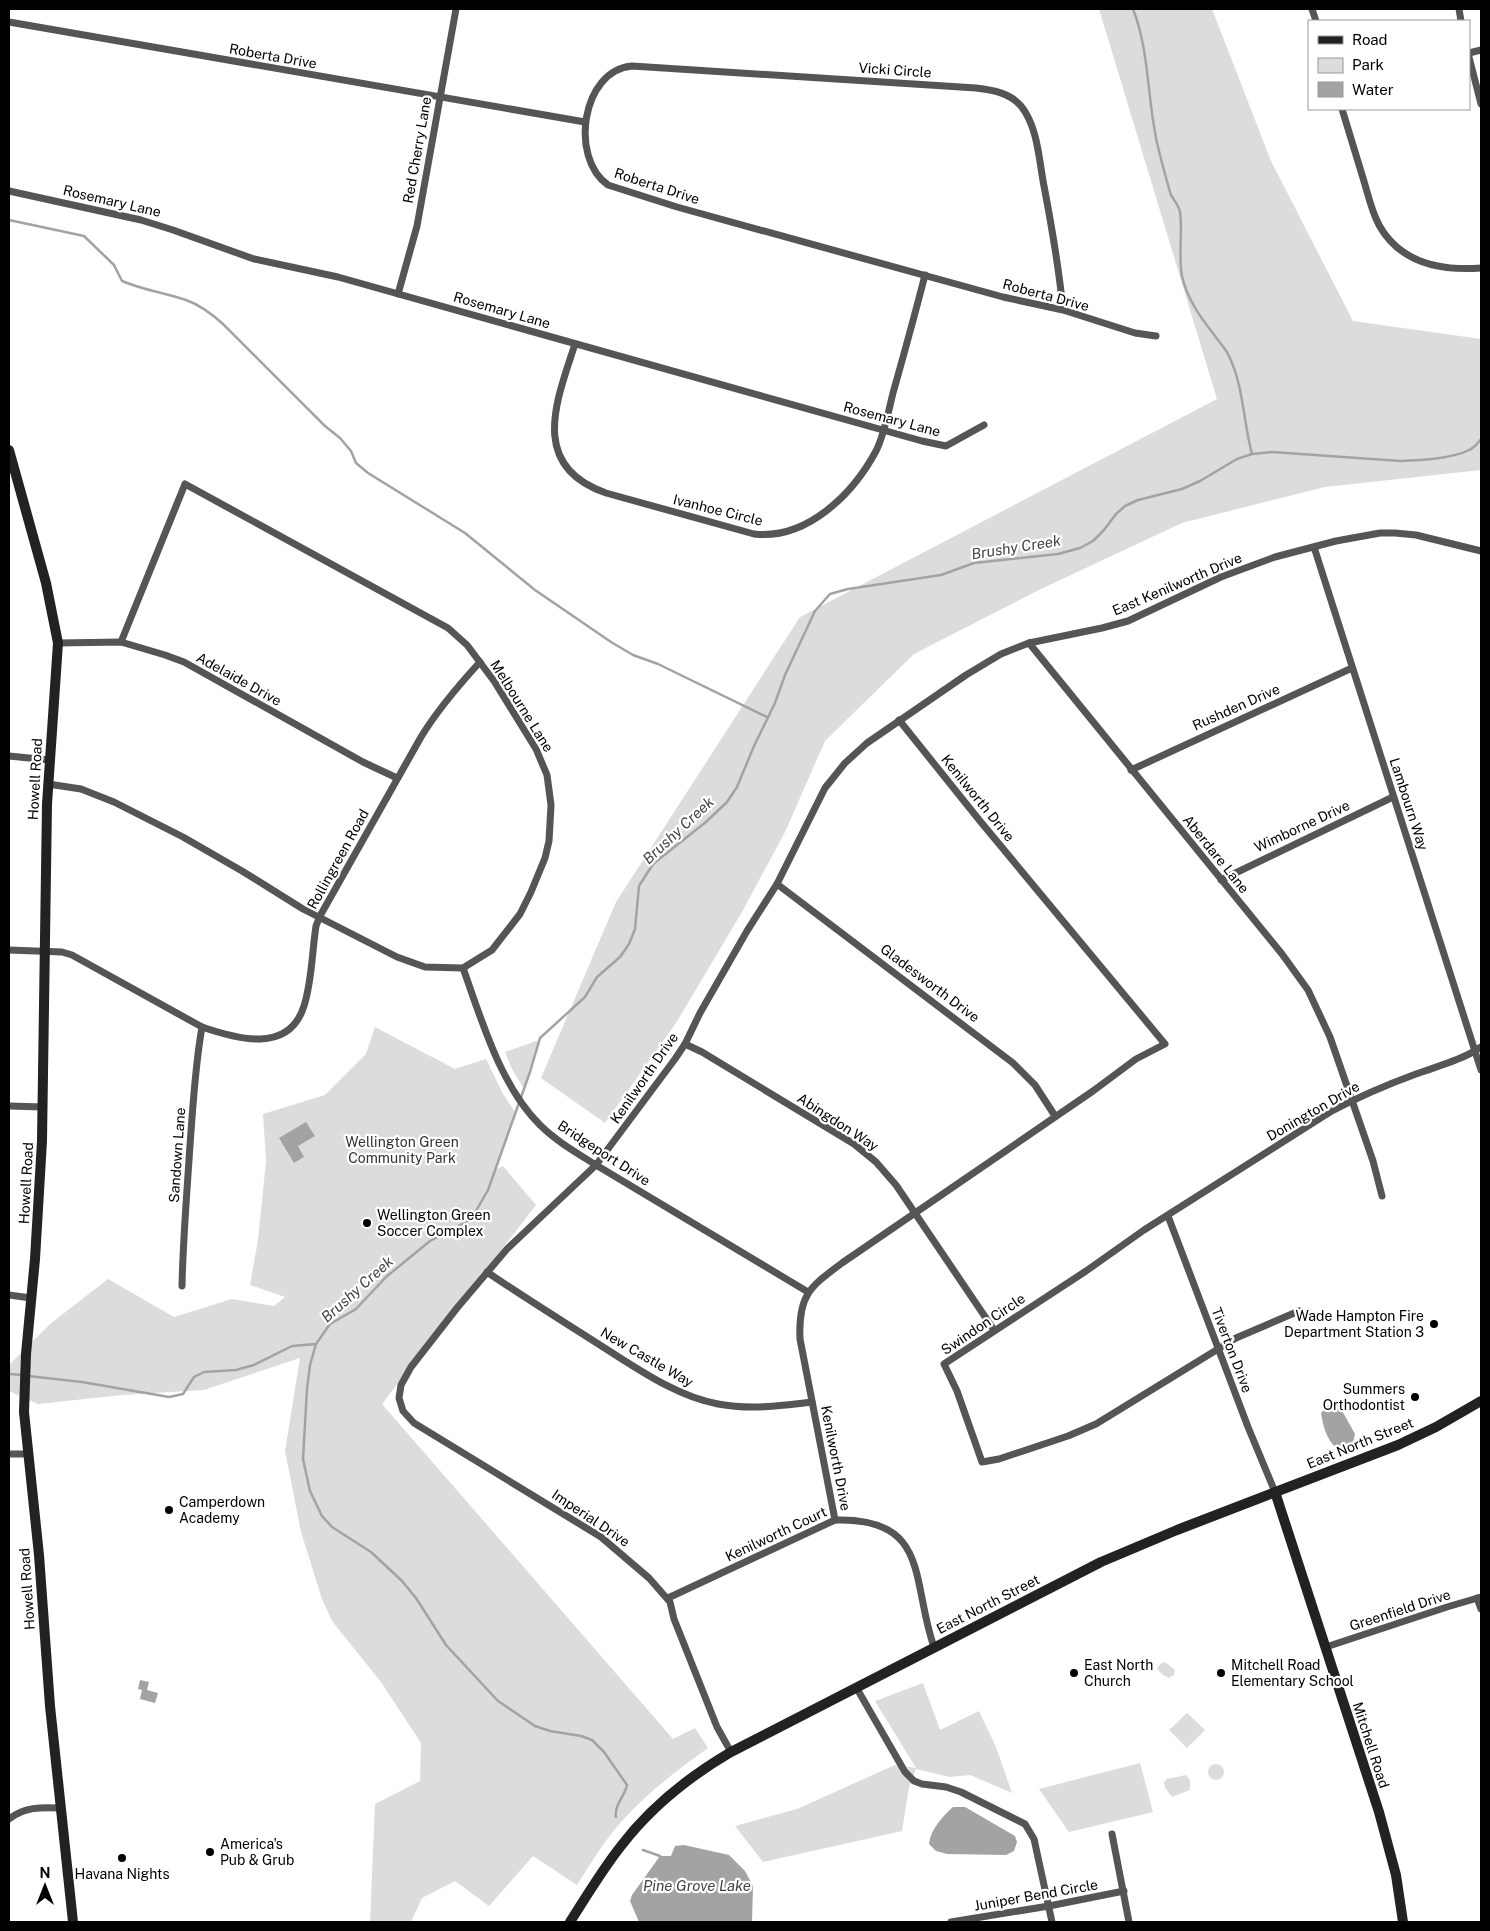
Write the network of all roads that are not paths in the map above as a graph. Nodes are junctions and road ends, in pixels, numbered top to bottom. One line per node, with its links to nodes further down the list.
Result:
1 (456, 9): 4 (street, Red Cherry Lane)
2 (9, 22): 4 (street, Roberta Drive)
3 (1470, 61): 5 (street)
4 (439, 97): 7 (street, Roberta Drive); 11 (street, Red Cherry Lane)
5 (1481, 104)
6 (1342, 110): 9 (street)
7 (584, 122): 10 (street, Roberta Drive); 12 (street, Vicki Circle)
8 (9, 191): 11 (street, Rosemary Lane)
9 (1481, 268)
10 (925, 275): 12 (street, Roberta Drive); 16 (street, Ivanhoe Circle)
11 (398, 294): 14 (street, Rosemary Lane)
12 (1063, 310): 13 (street, Roberta Drive)
13 (1156, 336)
14 (575, 344): 16 (street, Rosemary Lane); 16 (street, Ivanhoe Circle)
15 (984, 425): 16 (street, Rosemary Lane)
16 (882, 430)
17 (9, 450): 23 (main road, Howell Road)
18 (1314, 546): 19 (street, East Kenilworth Drive); 22 (street, East Kenilworth Drive); 25 (street, Lambourn Way)
19 (1480, 551): 20 (street)
20 (1481, 559)
21 (121, 642): 23 (street, Adelaide Drive); 24 (street, Melbourne Lane); 30 (street, Adelaide Drive)
22 (1029, 642): 26 (street, East Kenilworth Drive); 29 (street, Aberdare Lane)
23 (58, 643): 28 (main road, Howell Road)
24 (480, 662): 30 (street, Rollingreen Road); 38 (street, Melbourne Lane)
25 (1352, 668): 29 (street, Rushden Drive); 32 (street, Lambourn Way)
26 (899, 720): 34 (street, Kenilworth Drive); 46 (street, Kenilworth Drive)
27 (9, 756): 28 (street)
28 (49, 760): 31 (main road, Howell Road)
29 (1131, 770): 33 (street, Aberdare Lane)
30 (397, 778): 35 (street, Rollingreen Road)
31 (48, 784): 35 (street); 37 (main road, Howell Road)
32 (1393, 797): 33 (street, Wimborne Drive); 41 (street, Lambourn Way)
33 (1221, 880): 43 (street, Aberdare Lane)
34 (777, 884): 40 (street, Kenilworth Drive); 46 (street, Gladesworth Drive)
35 (320, 916): 38 (street); 39 (street, Rollingreen Road)
36 (9, 950): 37 (street, Rollingreen Road)
37 (45, 951): 39 (street, Rollingreen Road); 45 (main road, Howell Road)
38 (463, 968): 47 (street, Bridgeport Drive)
39 (202, 1027): 52 (street, Sandown Lane)
40 (685, 1044): 47 (street, Kenilworth Drive); 49 (street, Abingdon Way)
41 (1478, 1049): 42 (street, Lambourn Way); 43 (street, Donington Drive)
42 (1481, 1070)
43 (1352, 1100): 48 (street, Aberdare Lane); 50 (street, Donington Drive)
44 (9, 1106): 45 (street)
45 (43, 1107): 55 (main road, Howell Road)
46 (1055, 1116): 49 (street, Kenilworth Drive)
47 (596, 1165): 51 (street, Kenilworth Drive); 53 (street, Bridgeport Drive)
48 (1382, 1196)
49 (915, 1212): 53 (street, Kenilworth Drive); 57 (street, Abingdon Way)
50 (1168, 1216): 57 (street, Swindon Circle); 58 (street, Tiverton Drive)
51 (487, 1272): 60 (street, New Castle Way); 61 (street, Kenilworth Drive)
52 (182, 1286)
53 (808, 1292): 60 (street, Kenilworth Drive)
54 (9, 1295): 55 (street)
55 (31, 1298): 63 (main road, Howell Road)
56 (1299, 1311): 58 (street)
57 (994, 1330): 58 (street, Swindon Circle)
58 (1218, 1348): 64 (street, Tiverton Drive)
59 (1481, 1401): 64 (main road, East North Street)
60 (812, 1402): 65 (street, Kenilworth Drive)
61 (403, 1411): 66 (street, Imperial Drive)
62 (9, 1454): 63 (street)
63 (28, 1454): 73 (main road, Howell Road)
64 (1275, 1492): 69 (main road, East North Street); 70 (main road, Mitchell Road)
65 (836, 1520): 66 (street, Kenilworth Court); 69 (street, Kenilworth Court)
66 (668, 1598): 72 (street, Imperial Drive)
67 (1479, 1598): 68 (street); 70 (street, Greenfield Drive)
68 (1481, 1609)
69 (934, 1647): 71 (main road, East North Street)
70 (1326, 1647): 84 (main road, Mitchell Road)
71 (856, 1687): 72 (main road, East North Street); 77 (street)
72 (731, 1752): 80 (main road, East North Street)
73 (60, 1808): 74 (street); 79 (main road, Howell Road)
74 (9, 1819)
75 (1112, 1834): 76 (street)
76 (1124, 1891): 77 (street, Juniper Bend Circle); 83 (street)
77 (1049, 1906): 78 (street, Juniper Bend Circle); 82 (street)
78 (976, 1920): 81 (street, Juniper Bend Circle)
79 (73, 1922)
80 (570, 1922)
81 (951, 1922)
82 (1052, 1922)
83 (1129, 1922)
84 (1403, 1922)

